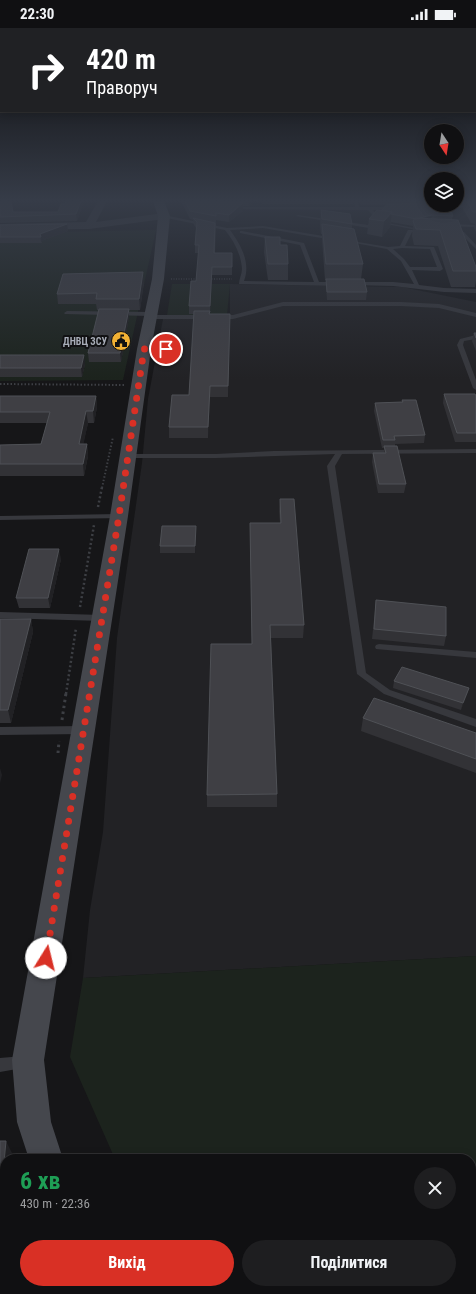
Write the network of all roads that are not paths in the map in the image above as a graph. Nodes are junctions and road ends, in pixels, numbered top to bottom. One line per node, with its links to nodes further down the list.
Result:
1 (159, 260): 11 (street)
2 (242, 260): 7 (lane)
3 (308, 260): 7 (lane)
4 (403, 260): 6 (lane)
5 (437, 260): 6 (lane)
6 (409, 268): 8 (lane)
7 (317, 284): 8 (lane)
8 (417, 286): 9 (lane)
9 (476, 291)
10 (67, 313): 11 (lane)
11 (152, 315): 12 (lane); 14 (street)
12 (476, 315)
13 (476, 337): 16 (lane)
14 (144, 349): 15 (lane); 19 (street)
15 (181, 349)
16 (476, 388)
17 (476, 451): 18 (lane)
18 (340, 452): 19 (lane); 26 (lane)
19 (128, 456): 20 (street)
20 (119, 516): 21 (lane); 23 (street)
21 (0, 518)
22 (0, 615): 23 (lane)
23 (102, 618): 27 (street)
24 (379, 647): 25 (lane)
25 (476, 654)
26 (476, 723)
27 (84, 730): 28 (lane); 29 (street)
28 (0, 731)
29 (28, 1060): 30 (lane); 31 (street)
30 (0, 1064)
31 (44, 1154)

